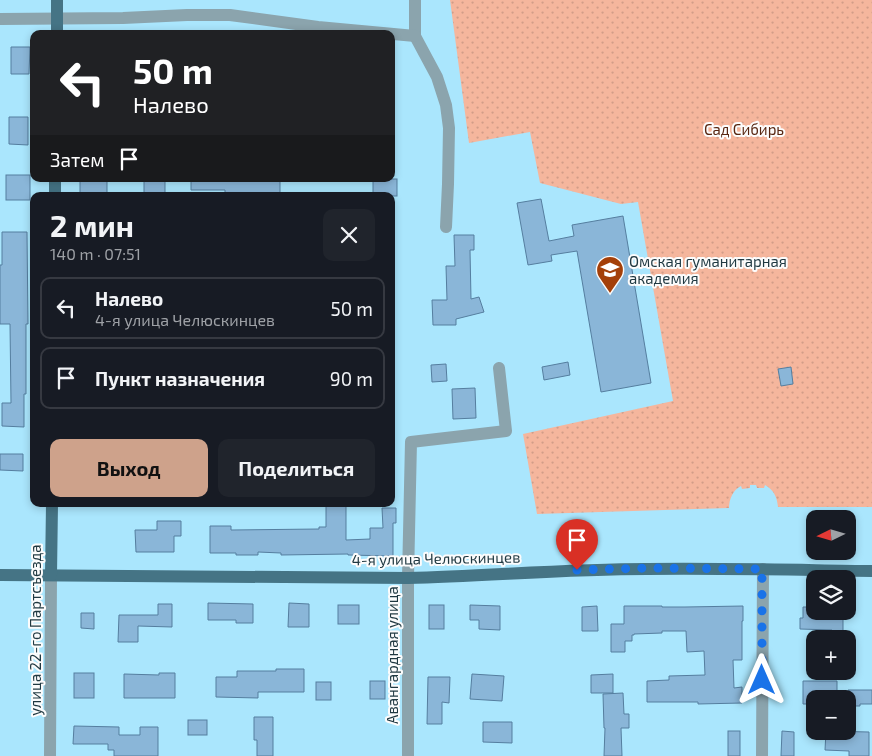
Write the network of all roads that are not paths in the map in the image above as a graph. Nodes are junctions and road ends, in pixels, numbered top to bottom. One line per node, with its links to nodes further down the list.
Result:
1 (57, 0): 3 (main road)
2 (415, 0): 8 (street)
3 (57, 18): 4 (street); 5 (main road); 6 (street)
4 (0, 19)
5 (57, 30)
6 (350, 30)
7 (395, 34): 8 (street)
8 (415, 36): 9 (street)
9 (446, 227)
10 (499, 368): 16 (street, Авангардная улица)
11 (52, 507): 15 (main road, улица 22-го Партсъезда)
12 (762, 569): 13 (main road, 4-я улица Челюскинцев); 16 (main road, 4-я улица Челюскинцев); 19 (street)
13 (872, 571)
14 (0, 575): 15 (main road, 4-я улица Челюскинцев)
15 (51, 575): 16 (main road, 4-я улица Челюскинцев); 17 (street, улица 22-го Партсъезда)
16 (408, 578): 18 (street, Авангардная улица)
17 (50, 756)
18 (408, 756)
19 (762, 756)

